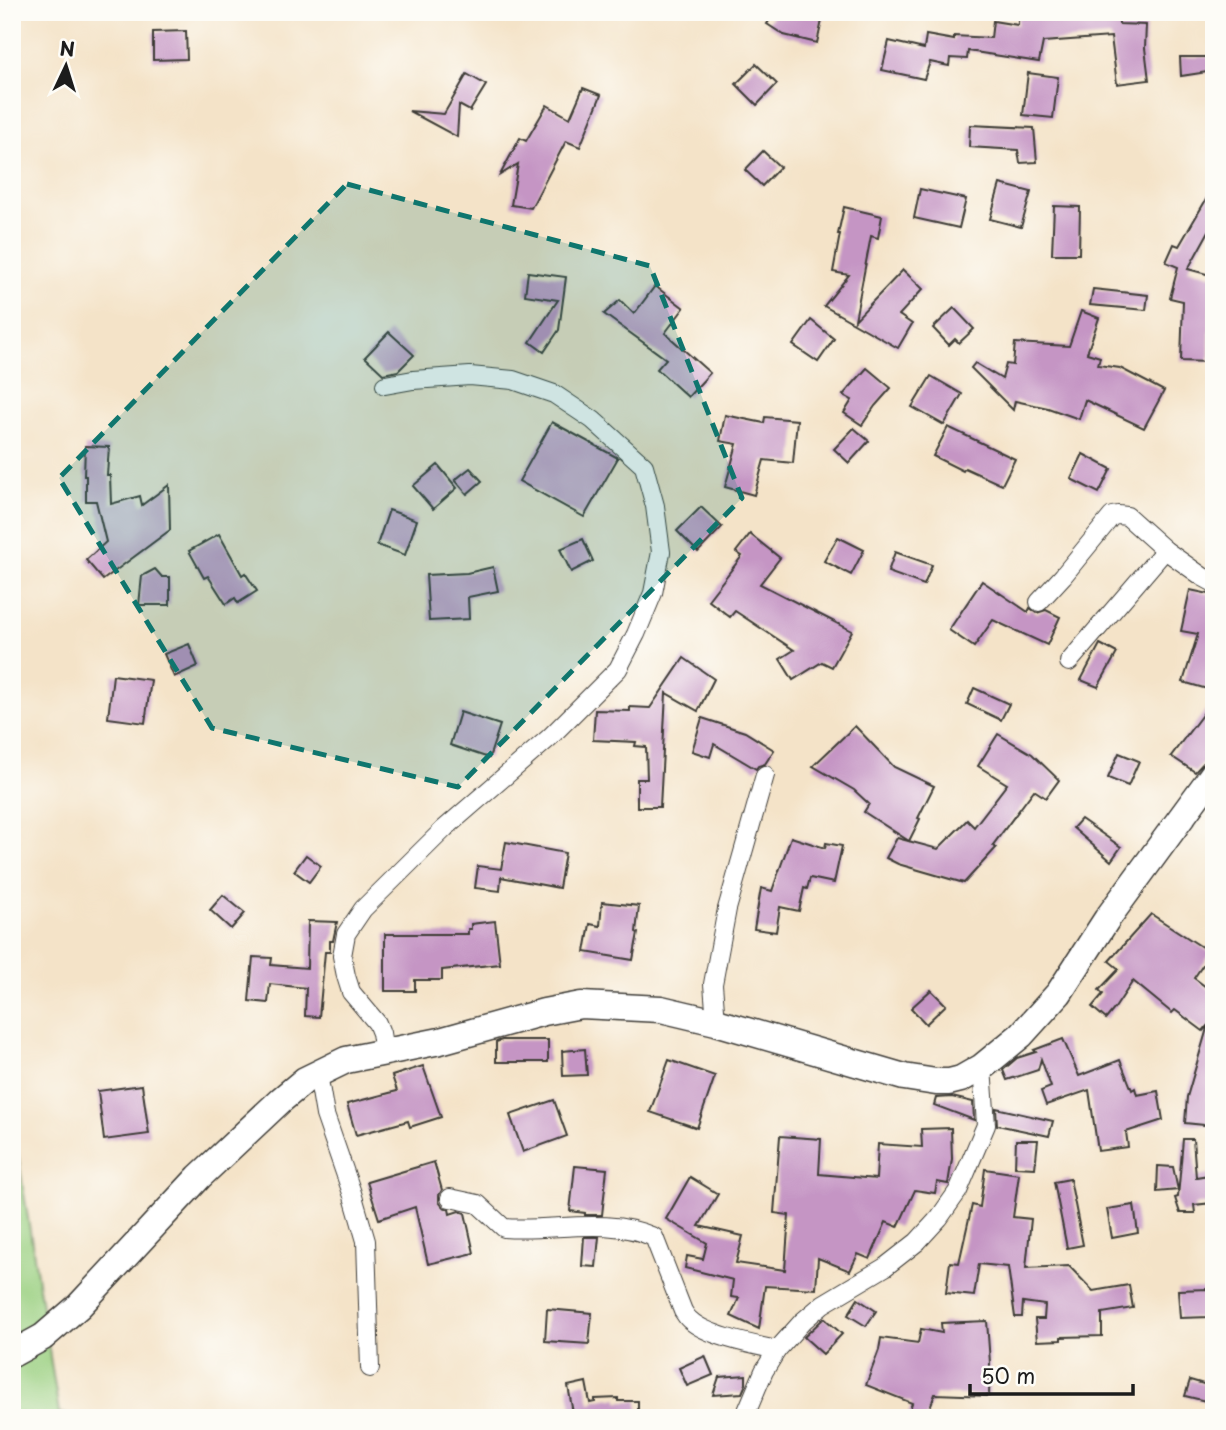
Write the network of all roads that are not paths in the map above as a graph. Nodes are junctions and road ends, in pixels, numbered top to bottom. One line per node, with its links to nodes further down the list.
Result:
1 (385, 385): 9 (street)
2 (1165, 550): 3 (street); 4 (street); 5 (street)
3 (1214, 583)
4 (1038, 602)
5 (1069, 662)
6 (1214, 773): 10 (main road)
7 (765, 775): 8 (street)
8 (716, 1022): 9 (main road); 10 (main road)
9 (384, 1052): 11 (main road)
10 (982, 1067): 13 (street)
11 (318, 1074): 14 (main road); 15 (street)
12 (450, 1198): 13 (street)
13 (777, 1350): 16 (street)
14 (12, 1354)
15 (370, 1368)
16 (744, 1418)

